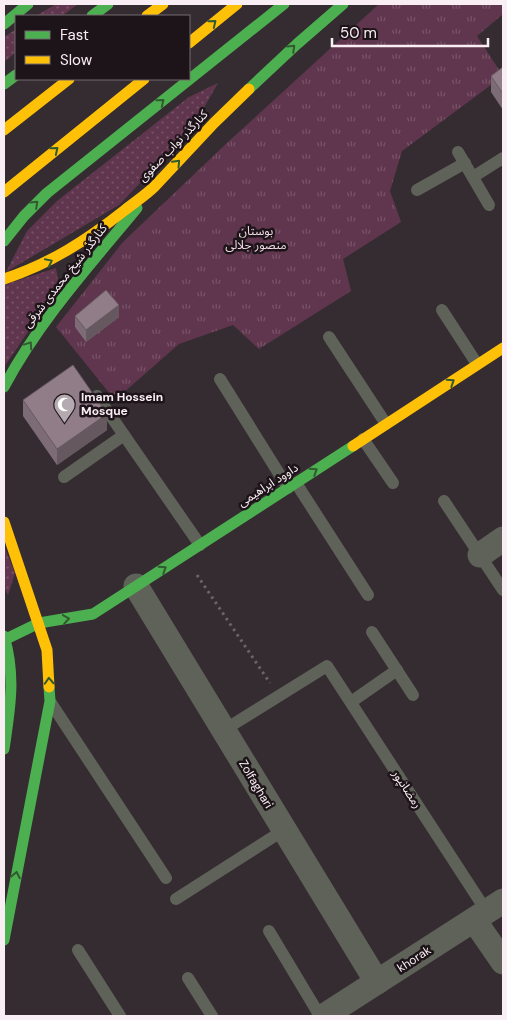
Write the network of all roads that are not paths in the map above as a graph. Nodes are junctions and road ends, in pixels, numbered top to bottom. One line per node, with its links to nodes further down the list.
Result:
1 (28, 4): 7 (main road); 10 (main road)
2 (108, 4): 8 (main road)
3 (163, 4): 9 (main road)
4 (237, 4): 11 (main road, one-way to 4)
5 (284, 4): 13 (main road, one-way to 5)
6 (343, 4): 23 (main road, کنارگذر نواب صفوی, one-way to 6)
7 (4, 15)
8 (93, 15)
9 (148, 15)
10 (4, 24)
11 (190, 42)
12 (15, 76): 17 (main road)
13 (190, 79)
14 (68, 80): 18 (main road)
15 (143, 80): 25 (main road, one-way to 15)
16 (189, 80): 27 (main road, one-way to 16)
17 (4, 84)
18 (4, 130)
19 (458, 152): 21 (lane)
20 (503, 158): 22 (lane)
21 (465, 163): 22 (lane); 24 (lane)
22 (473, 177): 26 (lane)
23 (154, 188): 28 (main road, کنارگذر نواب صفوی, one-way to 23); 34 (main road, کنارگذر شیخ محمدی شرقی, one-way to 23)
24 (417, 190)
25 (4, 192)
26 (489, 205)
27 (4, 241)
28 (4, 279)
29 (442, 310): 32 (lane)
30 (329, 337): 36 (lane)
31 (503, 348): 32 (main road, داوود ابراهیمی)
32 (478, 364): 36 (main road, داوود ابراهیمی, one-way to 32)
33 (220, 379): 41 (lane)
34 (4, 387)
35 (97, 396): 37 (lane)
36 (386, 424): 38 (main road, داوود ابراهیمی)
37 (124, 435): 39 (lane); 46 (lane)
38 (363, 439): 40 (lane); 41 (main road, داوود ابراهیمی, one-way to 38)
39 (64, 478)
40 (393, 483)
41 (292, 485): 46 (main road, داوود ابراهیمی); 50 (lane)
42 (444, 501): 47 (lane)
43 (4, 522): 44 (main road)
44 (6, 536): 51 (main road)
45 (503, 539): 47 (street)
46 (200, 545): 48 (main road, داوود ابراهیمی, one-way to 46)
47 (480, 555): 49 (lane)
48 (136, 586): 51 (main road, داوود ابراهیمی, one-way to 48); 59 (street, Zolfaghari)
49 (503, 590)
50 (368, 595)
51 (39, 623): 54 (main road, داوود ابراهیمی); 57 (main road, one-way to 51)
52 (372, 632): 55 (lane)
53 (4, 636): 60 (main road, bridge)
54 (4, 640)
55 (397, 670): 56 (lane); 58 (lane)
56 (413, 695)
57 (50, 700): 62 (lane); 66 (main road, one-way to 57)
58 (351, 702): 59 (lane, رمضانپور); 64 (lane, رمضانپور)
59 (224, 730): 61 (street, Zolfaghari)
60 (4, 749)
61 (284, 830): 63 (lane); 70 (street, Zolfaghari)
62 (166, 878)
63 (176, 899)
64 (488, 911): 68 (street); 70 (street, khorak)
65 (268, 932): 71 (lane)
66 (4, 940)
67 (78, 950): 72 (lane)
68 (503, 962)
69 (188, 978): 73 (lane)
70 (377, 982): 71 (street, khorak)
71 (329, 1015)
72 (120, 1016)
73 (212, 1016)

